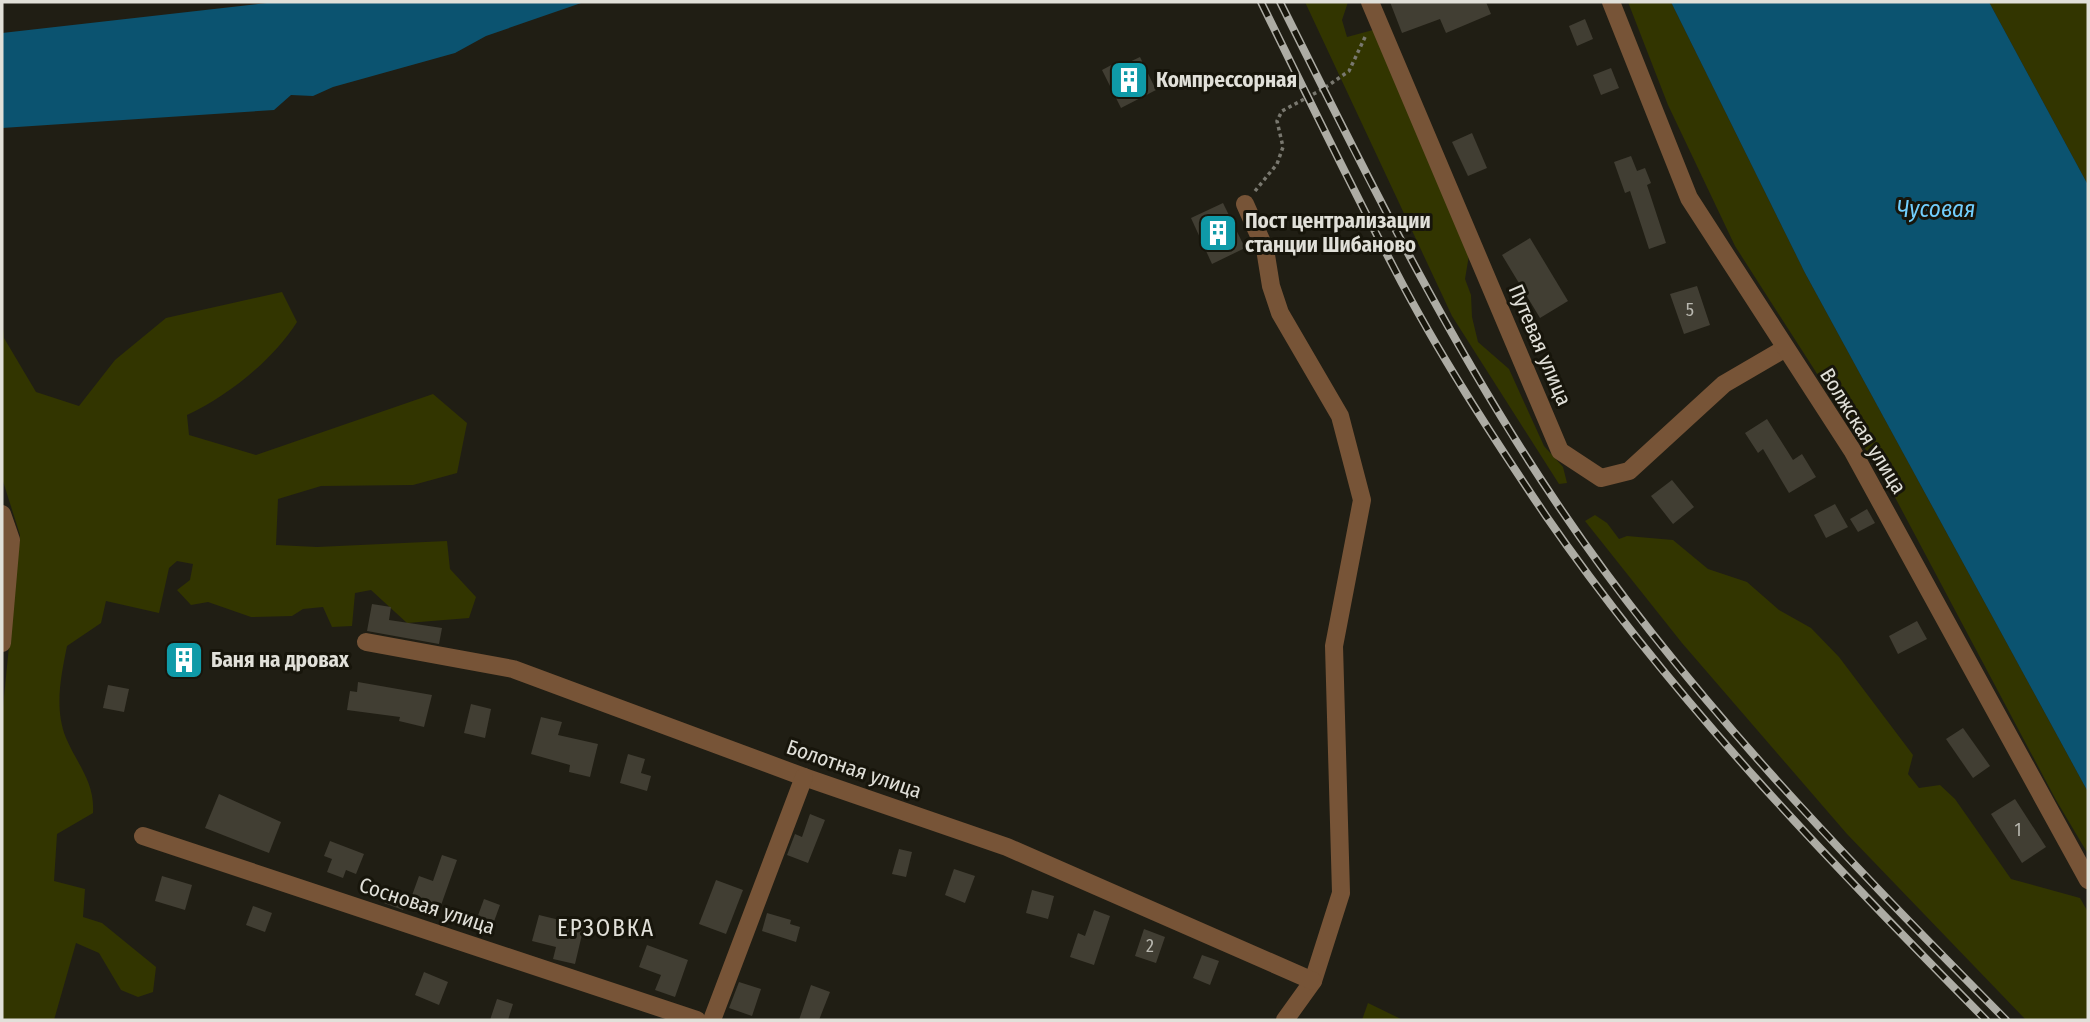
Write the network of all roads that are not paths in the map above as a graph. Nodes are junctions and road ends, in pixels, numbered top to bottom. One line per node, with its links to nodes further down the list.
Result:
1 (1611, 2): 4 (street, Волжская улица)
2 (1373, 9): 4 (street, Путевая улица)
3 (1245, 204): 11 (street)
4 (1784, 349): 10 (street, Волжская улица)
5 (2, 513): 7 (street)
6 (366, 642): 8 (street, Болотная улица)
7 (2, 643)
8 (804, 777): 11 (street, Болотная улица); 13 (street)
9 (143, 836): 12 (street, Сосновая улица)
10 (2088, 880)
11 (1313, 981): 14 (street)
12 (697, 1020)
13 (712, 1020)
14 (1285, 1020)

